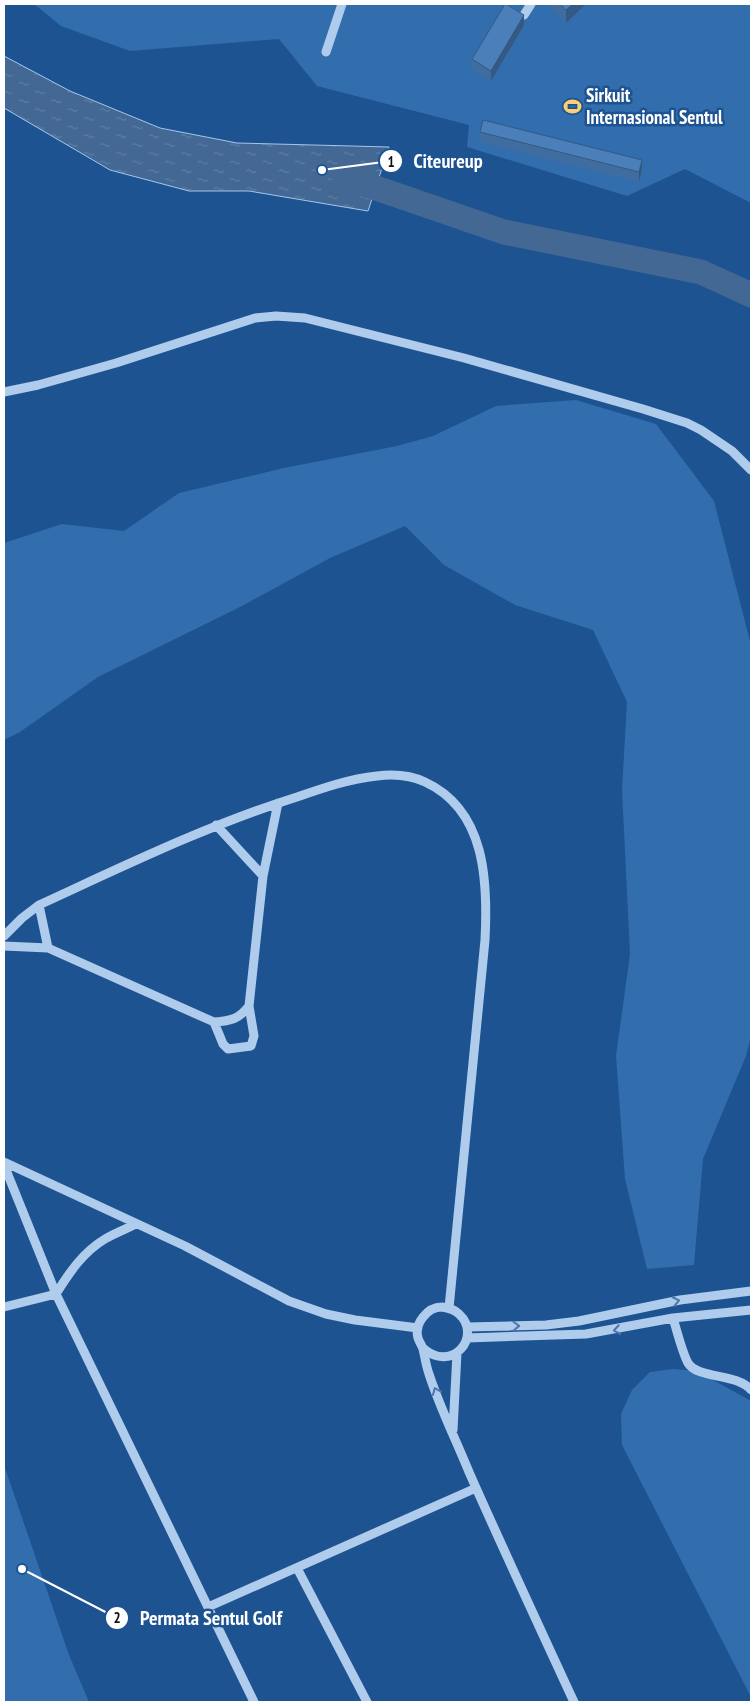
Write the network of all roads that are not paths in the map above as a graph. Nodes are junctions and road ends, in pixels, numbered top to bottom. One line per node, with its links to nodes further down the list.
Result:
1 (342, 4): 4 (street)
2 (532, 4): 3 (street)
3 (524, 15)
4 (326, 52)
5 (4, 392): 6 (street)
6 (751, 470)
7 (278, 803): 8 (street); 9 (street); 21 (street)
8 (216, 825): 9 (street); 10 (street)
9 (262, 876): 14 (street)
10 (40, 905): 11 (street); 13 (street)
11 (4, 936)
12 (4, 946): 13 (street)
13 (48, 948): 15 (street)
14 (249, 1006): 15 (street); 15 (street)
15 (214, 1022)
16 (4, 1163): 17 (street); 19 (street)
17 (136, 1224): 19 (street); 25 (street)
18 (751, 1291): 24 (street, one-way to 18)
19 (56, 1294): 20 (street); 33 (street)
20 (4, 1307)
21 (449, 1308): 24 (street); 25 (street)
22 (751, 1310): 23 (street)
23 (673, 1318): 26 (street, one-way to 26); 29 (street)
24 (467, 1327): 26 (street)
25 (418, 1328): 27 (street)
26 (467, 1338): 28 (street)
27 (423, 1348): 28 (street); 30 (street, one-way to 27)
28 (457, 1353): 30 (street)
29 (751, 1390)
30 (453, 1434): 31 (street)
31 (476, 1488): 32 (street); 36 (street)
32 (297, 1568): 33 (street); 35 (street)
33 (208, 1607): 34 (street)
34 (254, 1702)
35 (367, 1702)
36 (574, 1702)

